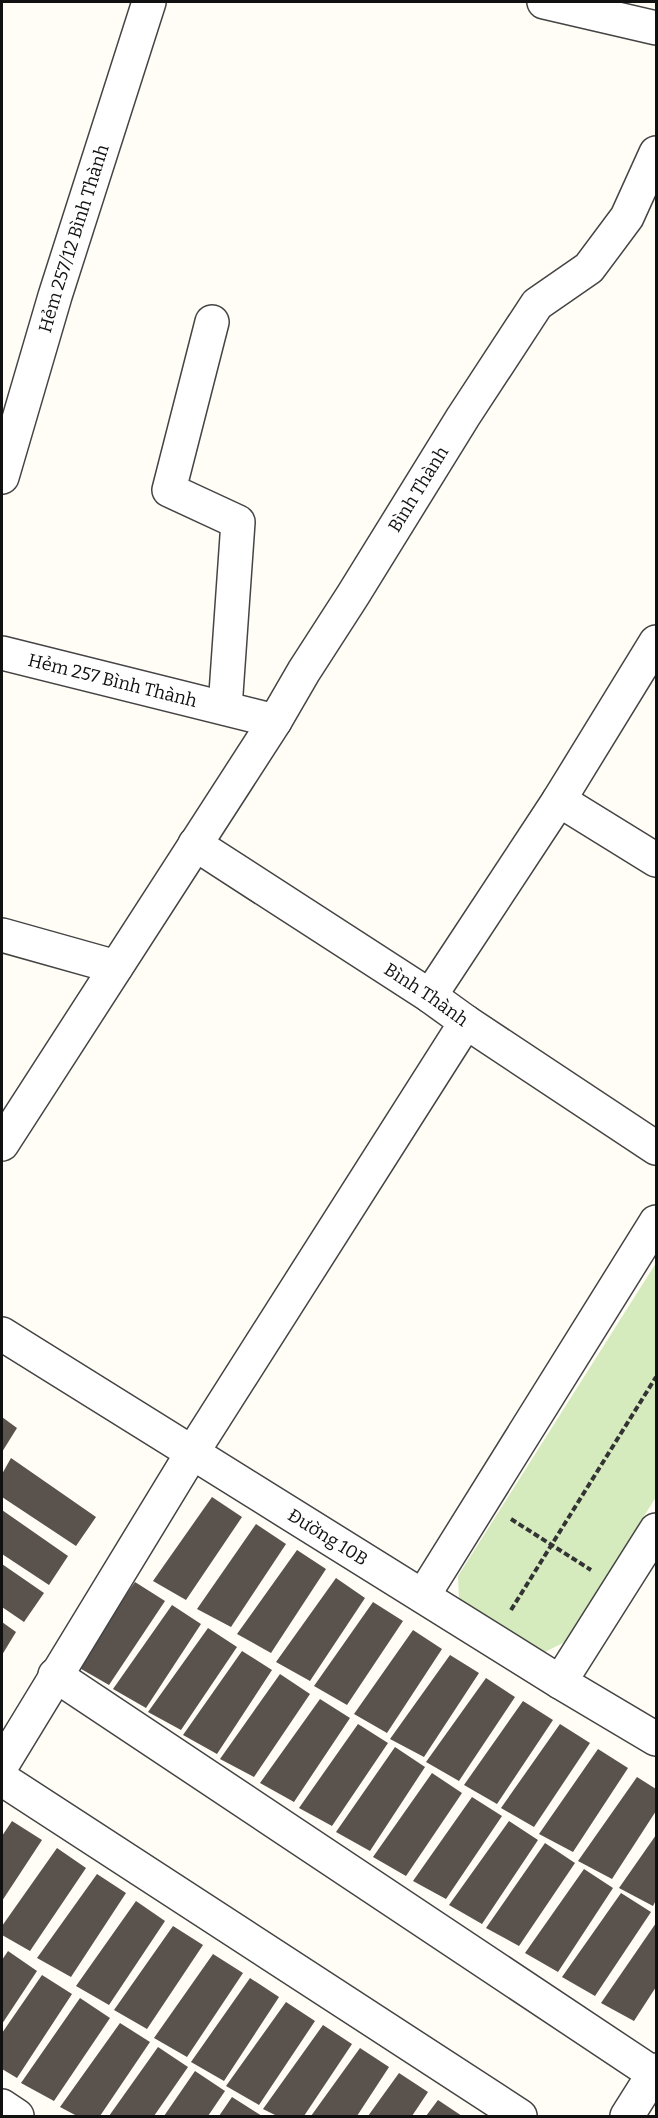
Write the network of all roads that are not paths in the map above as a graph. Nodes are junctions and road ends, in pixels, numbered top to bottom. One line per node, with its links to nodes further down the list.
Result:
1 (149, 2): 6 (street, Hẻm 257/12 Bình Thành)
2 (544, 2): 3 (street)
3 (657, 28)
4 (657, 153): 10 (street, Bình Thành)
5 (212, 322): 9 (street)
6 (2, 477)
7 (657, 642): 11 (street)
8 (2, 652): 9 (street, Hẻm 257 Bình Thành)
9 (225, 708): 10 (street, Hẻm 257 Bình Thành)
10 (275, 722): 12 (street, Bình Thành)
11 (559, 800): 13 (street); 16 (street)
12 (195, 844): 15 (street, Bình Thành); 16 (street, Bình Thành)
13 (657, 860)
14 (2, 935): 15 (street)
15 (116, 967): 18 (street, Bình Thành)
16 (430, 996): 17 (street, Bình Thành)
17 (466, 1022): 19 (street, Bình Thành); 22 (street)
18 (2, 1144)
19 (657, 1148)
20 (657, 1222): 24 (street)
21 (2, 1334): 22 (street, Đường 10B)
22 (192, 1453): 24 (street, Đường 10B); 25 (street)
23 (657, 1530): 26 (street)
24 (423, 1596): 26 (street, Đường 10B)
25 (55, 1675): 28 (street); 30 (street)
26 (560, 1682): 27 (street, Đường 10B)
27 (657, 1739)
28 (2, 1765)
29 (2, 1779): 33 (street)
30 (655, 2072): 34 (street)
31 (2, 2106): 32 (street)
32 (17, 2116)
33 (520, 2116)
34 (627, 2116)

